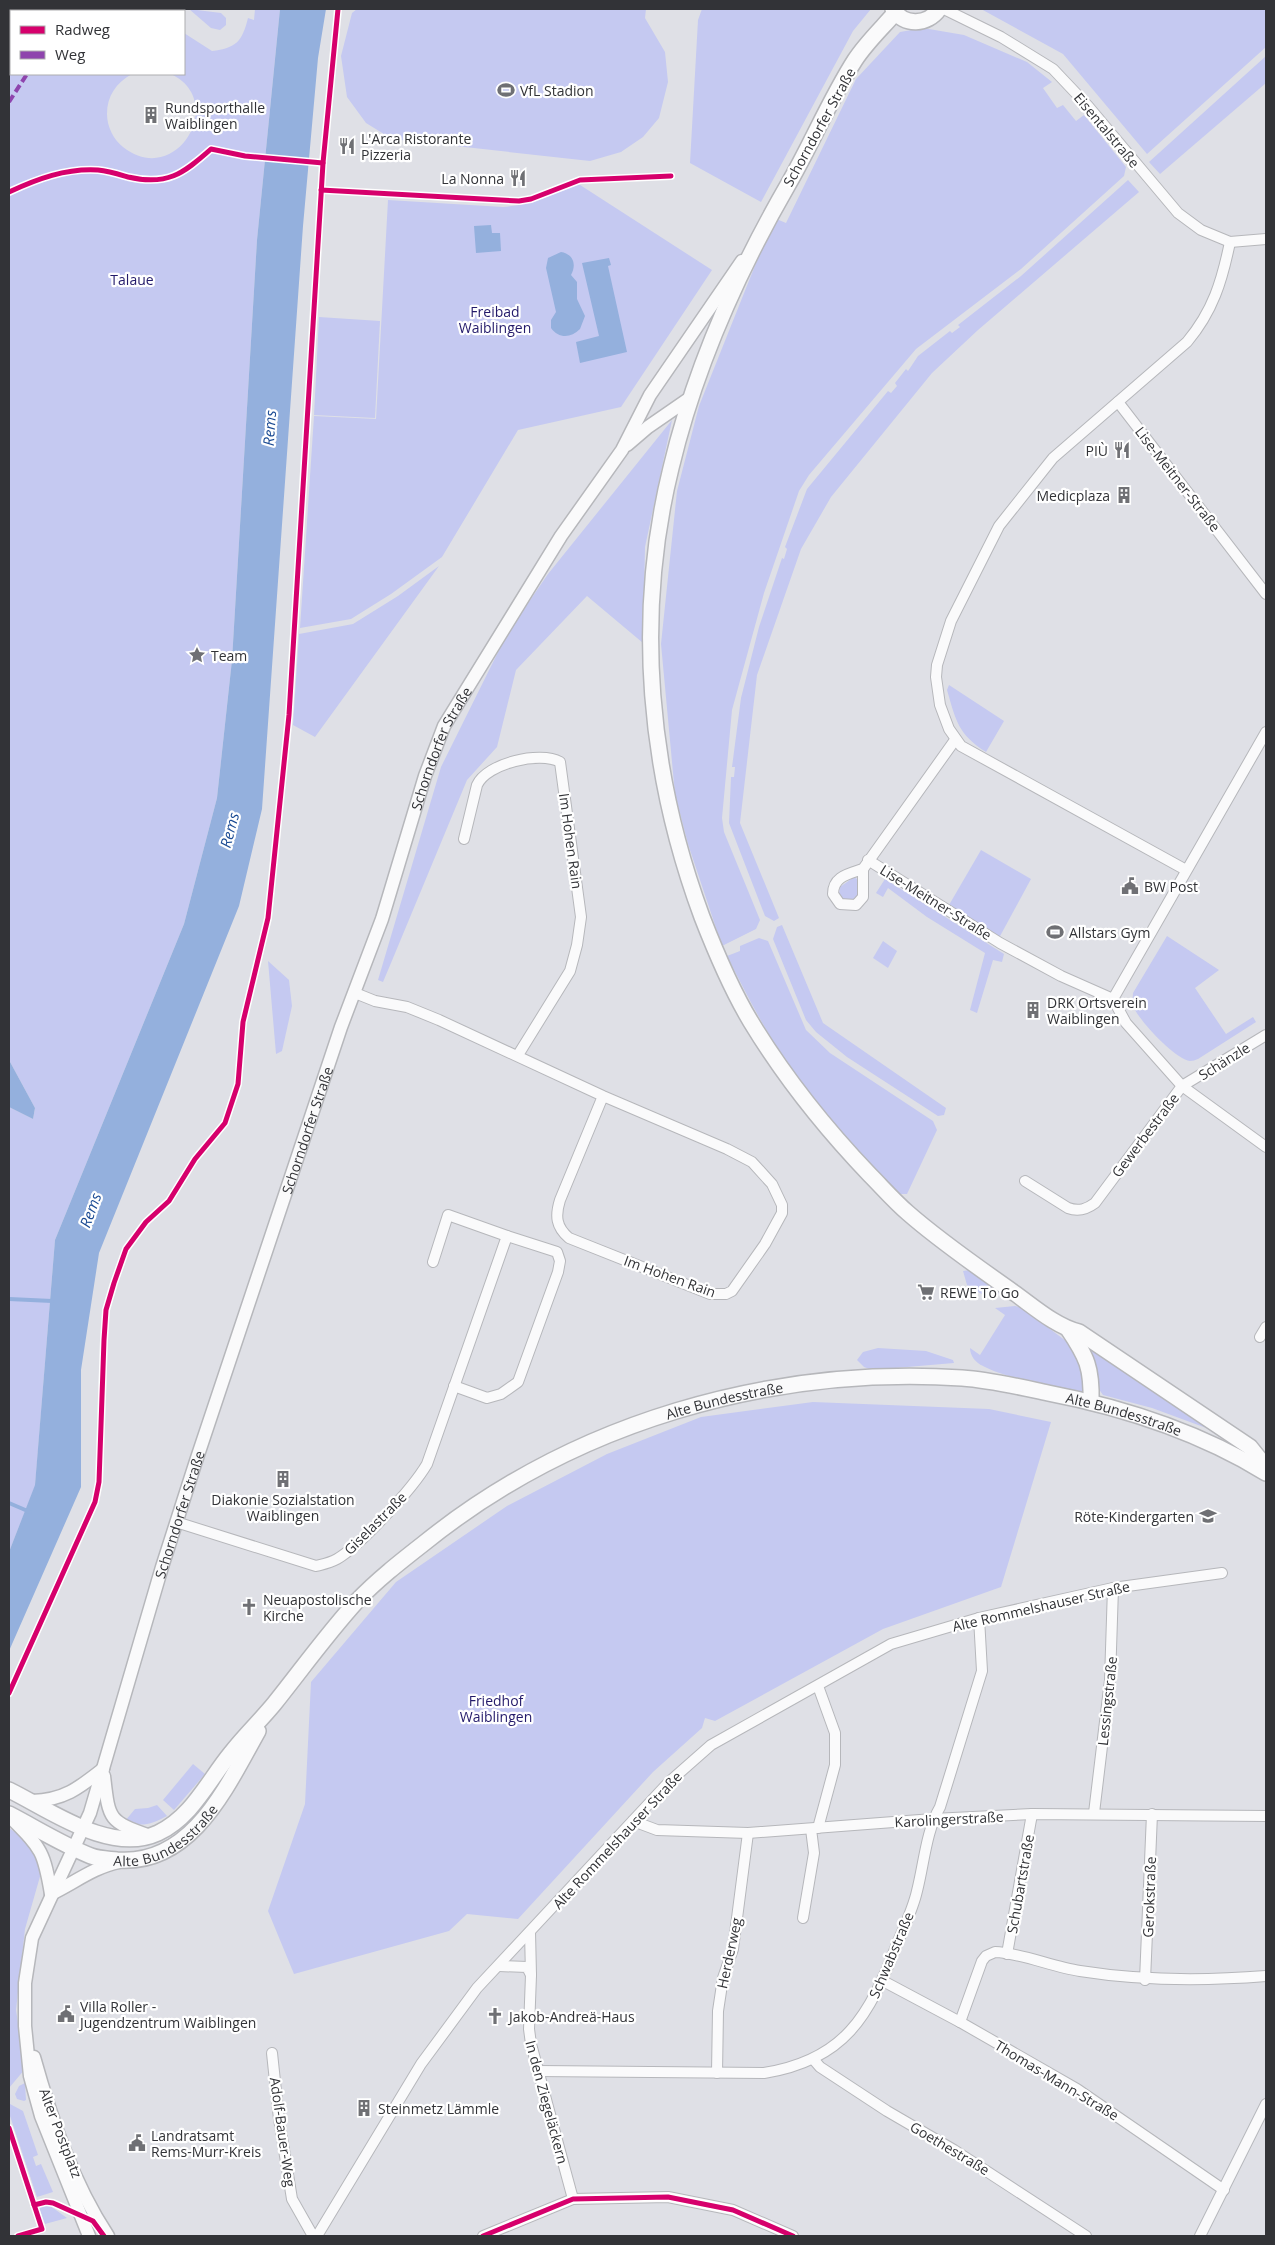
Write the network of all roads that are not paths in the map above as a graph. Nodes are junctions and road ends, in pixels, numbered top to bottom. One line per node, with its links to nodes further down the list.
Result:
1 (939, 9): 3 (main road, Schorndorfer Straße)
2 (944, 9): 5 (street, Eisentalstraße)
3 (894, 11): 6 (main road, Schorndorfer Straße)
4 (1266, 239): 5 (street, Eisentalstraße)
5 (1230, 242): 8 (street)
6 (752, 247): 7 (main road, Schorndorfer Straße); 9 (street, Schorndorfer Straße)
7 (690, 398): 9 (street, Schorndorfer Straße); 26 (main road)
8 (1118, 402): 10 (street, Lise-Meitner-Straße); 12 (street)
9 (622, 450): 15 (street, Schorndorfer Straße)
10 (1266, 594)
11 (1266, 732): 14 (street)
12 (955, 740): 14 (street); 16 (street, Lise-Meitner-Straße)
13 (464, 839): 18 (street, Im Hohen Rain)
14 (1186, 870): 16 (street)
15 (355, 993): 18 (street, Im Hohen Rain); 32 (street, Schorndorfer Straße)
16 (1113, 999): 19 (street)
17 (1266, 1035): 19 (street, Schänzle)
18 (518, 1055): 20 (street, Im Hohen Rain)
19 (1182, 1086): 21 (street, Gewerbestraße); 22 (street, Gewerbestraße)
20 (603, 1096): 20 (street, Im Hohen Rain)
21 (1266, 1147)
22 (1025, 1181)
23 (507, 1236): 24 (street); 28 (street, Giselastraße); 28 (street)
24 (433, 1262)
25 (1266, 1327): 27 (street)
26 (1068, 1329): 29 (main road); 30 (main road)
27 (1260, 1337)
28 (454, 1386): 32 (street, Giselastraße)
29 (1091, 1402): 31 (main road, Alte Bundesstraße); 37 (main road, Alte Bundesstraße)
30 (1266, 1467)
31 (1266, 1473)
32 (176, 1522): 38 (street, Schorndorfer Straße)
33 (1222, 1573): 34 (street, Alte Rommelshauser Straße)
34 (1112, 1588): 35 (street, Alte Rommelshauser Straße); 41 (street, Lessingstraße)
35 (978, 1618): 36 (street, Alte Rommelshauser Straße); 46 (street, Schwabstraße)
36 (818, 1686): 47 (street, Alte Rommelshauser Straße); 49 (street)
37 (272, 1706): 51 (main road, Alte Bundesstraße); 53 (main road, Alte Bundesstraße)
38 (103, 1769): 40 (street); 48 (street, Schorndorfer Straße); 51 (street)
39 (9, 1790): 40 (main road, Alte Bundesstraße)
40 (32, 1801): 48 (main road, Alte Bundesstraße)
41 (1094, 1813): 42 (street, Karolingerstraße); 43 (street, Karolingerstraße)
42 (1032, 1814): 46 (street, Karolingerstraße); 57 (street, Schubartstraße)
43 (1152, 1814): 45 (street, Karolingerstraße); 61 (street, Gerokstraße)
44 (9, 1815): 52 (main road, Alte Bundesstraße); 54 (street)
45 (1266, 1816)
46 (933, 1819): 49 (street, Karolingerstraße); 62 (street, Schwabstraße)
47 (634, 1821): 50 (street, Karolingerstraße); 56 (street, Alte Rommelshauser Straße)
48 (82, 1827): 51 (main road, Alte Bundesstraße); 52 (street, Schorndorfer Straße)
49 (814, 1829): 50 (street, Karolingerstraße); 55 (street)
50 (748, 1833): 68 (street, Herderweg)
51 (150, 1836)
52 (73, 1847): 53 (main road, Alte Bundesstraße); 54 (street, Alter Postplatz)
53 (124, 1860): 54 (street)
54 (51, 1894): 64 (street, Alter Postplatz)
55 (802, 1918)
56 (530, 1932): 58 (street, Alte Rommelshauser Straße); 59 (street, In den Ziegeläckern)
57 (1007, 1954): 61 (street); 63 (street)
58 (499, 1966): 59 (street); 74 (street, Alte Rommelshauser Straße)
59 (531, 1975): 67 (street, In den Ziegeläckern)
60 (1266, 1976): 61 (street)
61 (1146, 1980)
62 (883, 1981): 63 (street, Thomas-Mann-Straße); 66 (street, Schwabstraße)
63 (960, 2022): 70 (street, Thomas-Mann-Straße)
64 (26, 2026): 72 (street, Alter Postplatz); 73 (street, Alter Postplatz)
65 (272, 2053): 74 (street, Adolf-Bauer-Weg)
66 (814, 2060): 68 (street, Schwabstraße); 77 (street, Goethestraße)
67 (536, 2071): 68 (street, Schwabstraße); 71 (street, In den Ziegeläckern)
68 (717, 2073)
69 (1266, 2104): 70 (street)
70 (1224, 2190): 78 (street)
71 (573, 2199): 75 (street); 76 (street)
72 (89, 2236)
73 (108, 2236)
74 (315, 2236)
75 (486, 2236)
76 (793, 2236)
77 (1086, 2236)
78 (1200, 2236)

